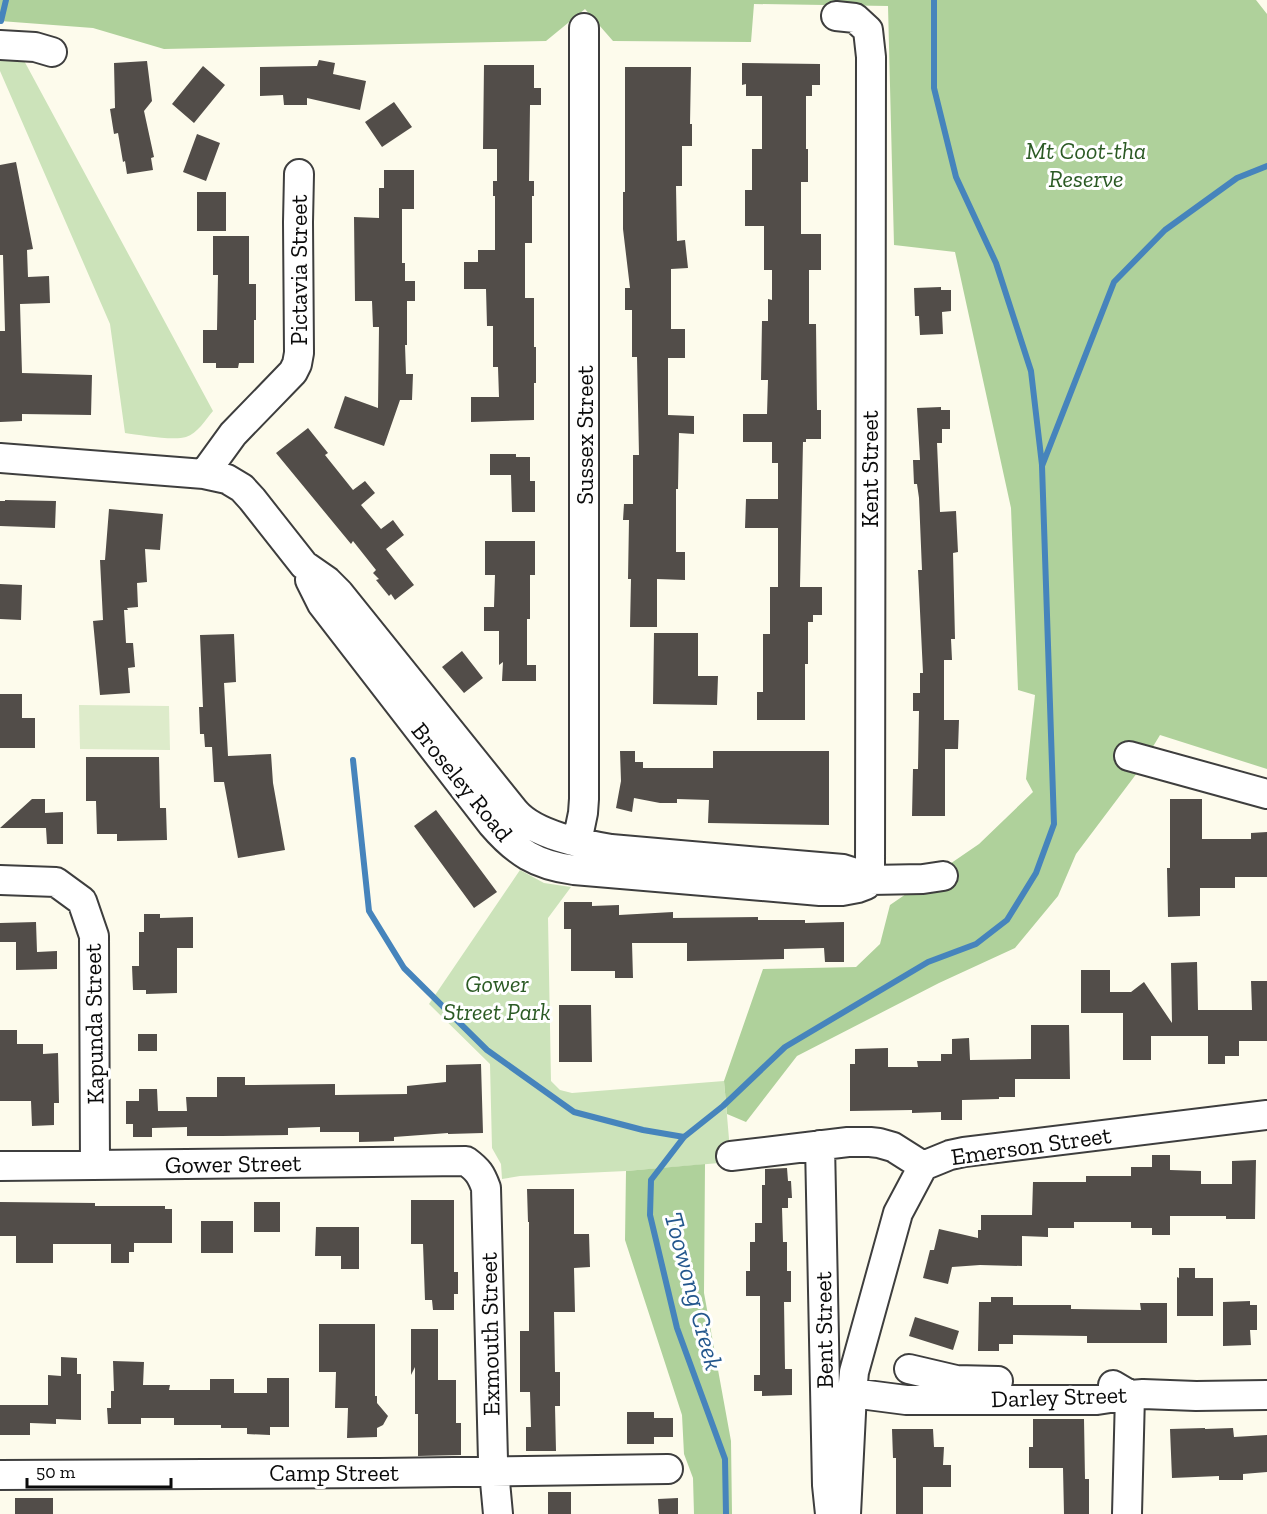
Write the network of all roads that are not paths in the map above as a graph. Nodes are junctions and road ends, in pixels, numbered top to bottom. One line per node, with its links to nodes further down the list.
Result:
1 (837, 16): 14 (street, Kent Street)
2 (584, 28): 11 (street, Sussex Street)
3 (0, 45): 4 (street)
4 (52, 52)
5 (299, 174): 7 (street, Pictavia Street)
6 (0, 458): 7 (street, Broseley Road)
7 (204, 474): 8 (street, Broseley Road)
8 (304, 565): 11 (street, Broseley Road); 14 (street, Broseley Road)
9 (1129, 756): 10 (street)
10 (1267, 794)
11 (577, 842): 14 (street, Broseley Road)
12 (943, 876): 14 (street, Broseley Road)
13 (0, 880): 19 (street, Kapunda Street)
14 (870, 880)
15 (1267, 1115): 21 (street, Emerson Street)
16 (820, 1145): 17 (street, Emerson Street); 21 (street, Emerson Street); 30 (street, Bent Street)
17 (731, 1156)
18 (466, 1161): 19 (street, Gower Street); 27 (street, Exmouth Street)
19 (95, 1165): 20 (street, Gower Street)
20 (0, 1166)
21 (923, 1166): 23 (street, Bent Street)
22 (909, 1369): 24 (street)
23 (852, 1392): 24 (street, Darley Street); 31 (street, Bent Street)
24 (1130, 1395): 25 (street, Darley Street); 32 (street)
25 (1267, 1395)
26 (668, 1469): 27 (street, Camp Street)
27 (494, 1472): 28 (street, Camp Street); 29 (street, Exmouth Street)
28 (0, 1475)
29 (498, 1514)
30 (830, 1514)
31 (846, 1514)
32 (1127, 1514)

